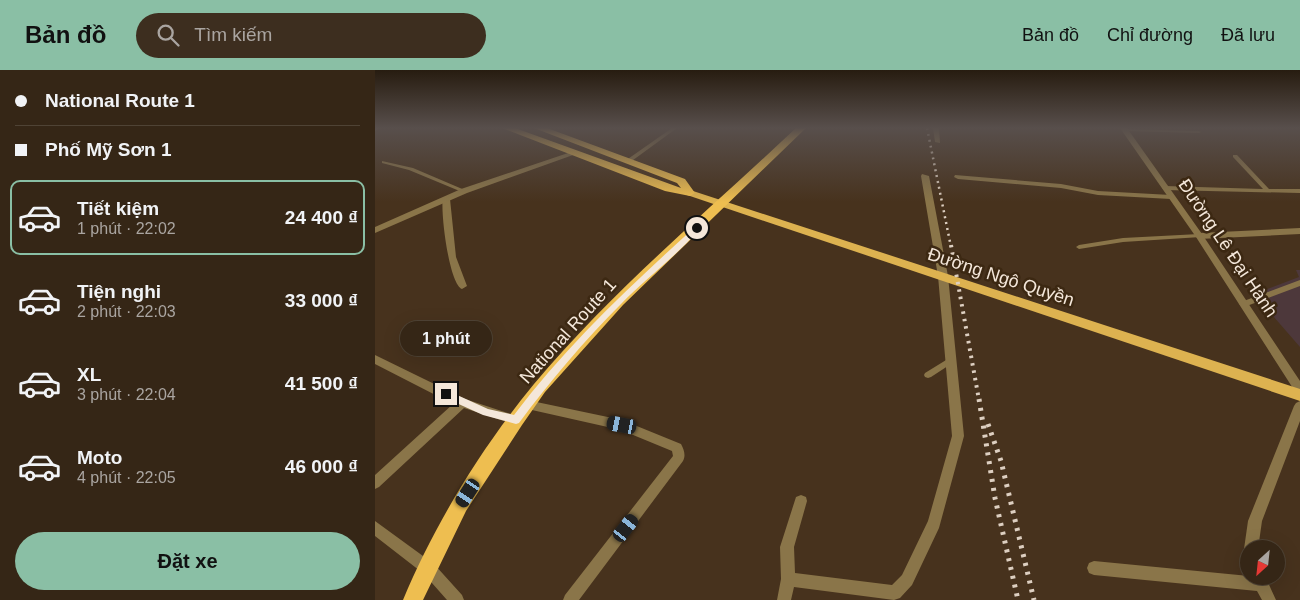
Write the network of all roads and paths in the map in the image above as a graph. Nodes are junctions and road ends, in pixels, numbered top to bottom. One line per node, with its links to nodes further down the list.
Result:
1 (568, 153): 6 (highway, Đường Ngô Quyền)
2 (602, 153): 9 (highway, Đường Ngô Quyền)
3 (640, 153): 9 (lane)
4 (776, 153): 19 (highway, National Route 1)
5 (1140, 153): 12 (street, Đường Lê Đại Hành)
6 (571, 154): 13 (street); 16 (highway, Đường Ngô Quyền)
7 (1235, 156): 14 (lane)
8 (384, 162): 13 (lane)
9 (627, 162): 16 (highway, Đường Ngô Quyền)
10 (925, 176): 24 (street)
11 (958, 177): 17 (street)
12 (1165, 188): 14 (lane); 17 (street, Đường Lê Đại Hành)
13 (465, 191): 18 (street)
14 (1268, 191): 15 (lane)
15 (1300, 192)
16 (690, 193): 19 (main road, Đường Ngô Quyền)
17 (1171, 197): 22 (street, Đường Lê Đại Hành)
18 (447, 199): 20 (street); 26 (street)
19 (723, 204): 24 (main road, Đường Ngô Quyền); 34 (highway, National Route 1)
20 (375, 230)
21 (1300, 232): 22 (street)
22 (1199, 236): 23 (lane); 27 (street, Đường Lê Đại Hành)
23 (1079, 247)
24 (943, 276): 29 (street); 32 (main road, Đường Ngô Quyền)
25 (1300, 283): 27 (street)
26 (461, 286)
27 (1244, 304): 31 (street, Đường Lê Đại Hành)
28 (375, 359): 33 (street)
29 (951, 360): 30 (lane); 43 (street)
30 (928, 375)
31 (1300, 390)
32 (1300, 395)
33 (462, 402): 36 (street); 37 (street)
34 (527, 405): 36 (highway, National Route 1); 48 (street)
35 (1300, 406): 40 (street)
36 (516, 420): 42 (highway, National Route 1)
37 (375, 483)
38 (801, 501): 43 (street)
39 (376, 532): 42 (street)
40 (1252, 540)
41 (1093, 568): 44 (street)
42 (429, 569): 46 (highway, National Route 1); 47 (street)
43 (788, 579): 49 (street)
44 (1240, 579)
45 (1262, 585): 50 (street)
46 (413, 600)
47 (457, 600)
48 (570, 600)
49 (784, 600)
50 (1269, 600)

